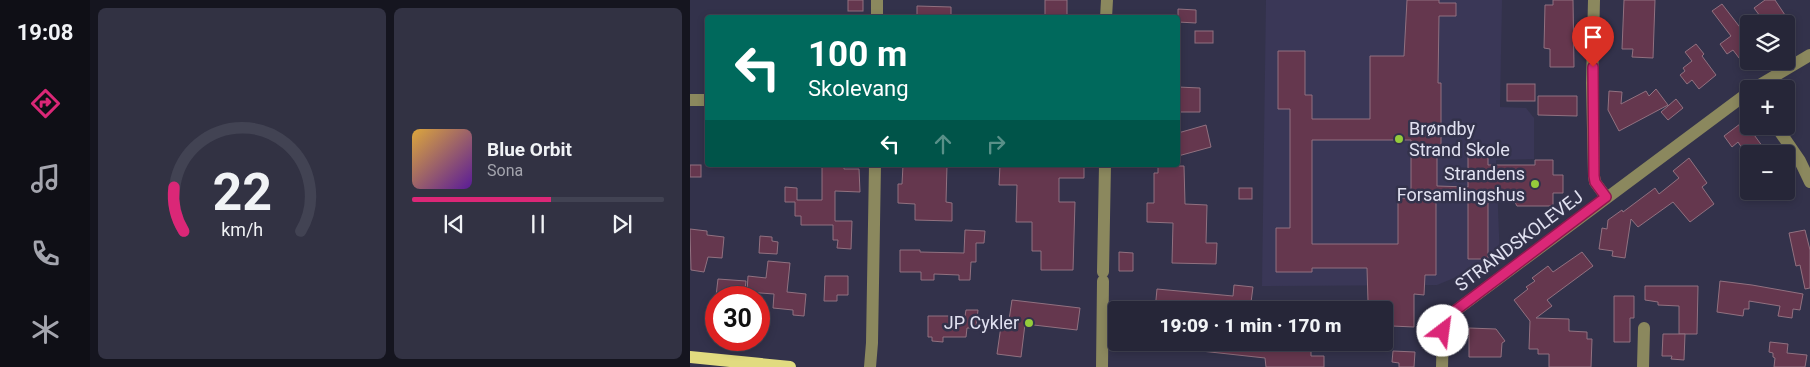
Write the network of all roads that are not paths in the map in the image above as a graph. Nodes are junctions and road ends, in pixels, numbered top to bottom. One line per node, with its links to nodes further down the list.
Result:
1 (877, 0): 4 (street)
2 (1107, 0): 5 (street)
3 (1594, 0): 15 (street)
4 (877, 15)
5 (1106, 15)
6 (1810, 55): 7 (street)
7 (1768, 80)
8 (1740, 99): 15 (street, STRANDSKOLEVEJ)
9 (690, 100): 10 (street)
10 (705, 100)
11 (1782, 135): 14 (street)
12 (874, 167): 19 (street)
13 (1104, 167): 20 (street)
14 (1810, 182)
15 (1606, 197): 21 (street, STRANDSKOLEVEJ)
16 (1644, 328): 22 (street)
17 (692, 357): 18 (main road)
18 (790, 367)
19 (870, 367)
20 (1102, 367)
21 (1442, 367)
22 (1643, 367)

